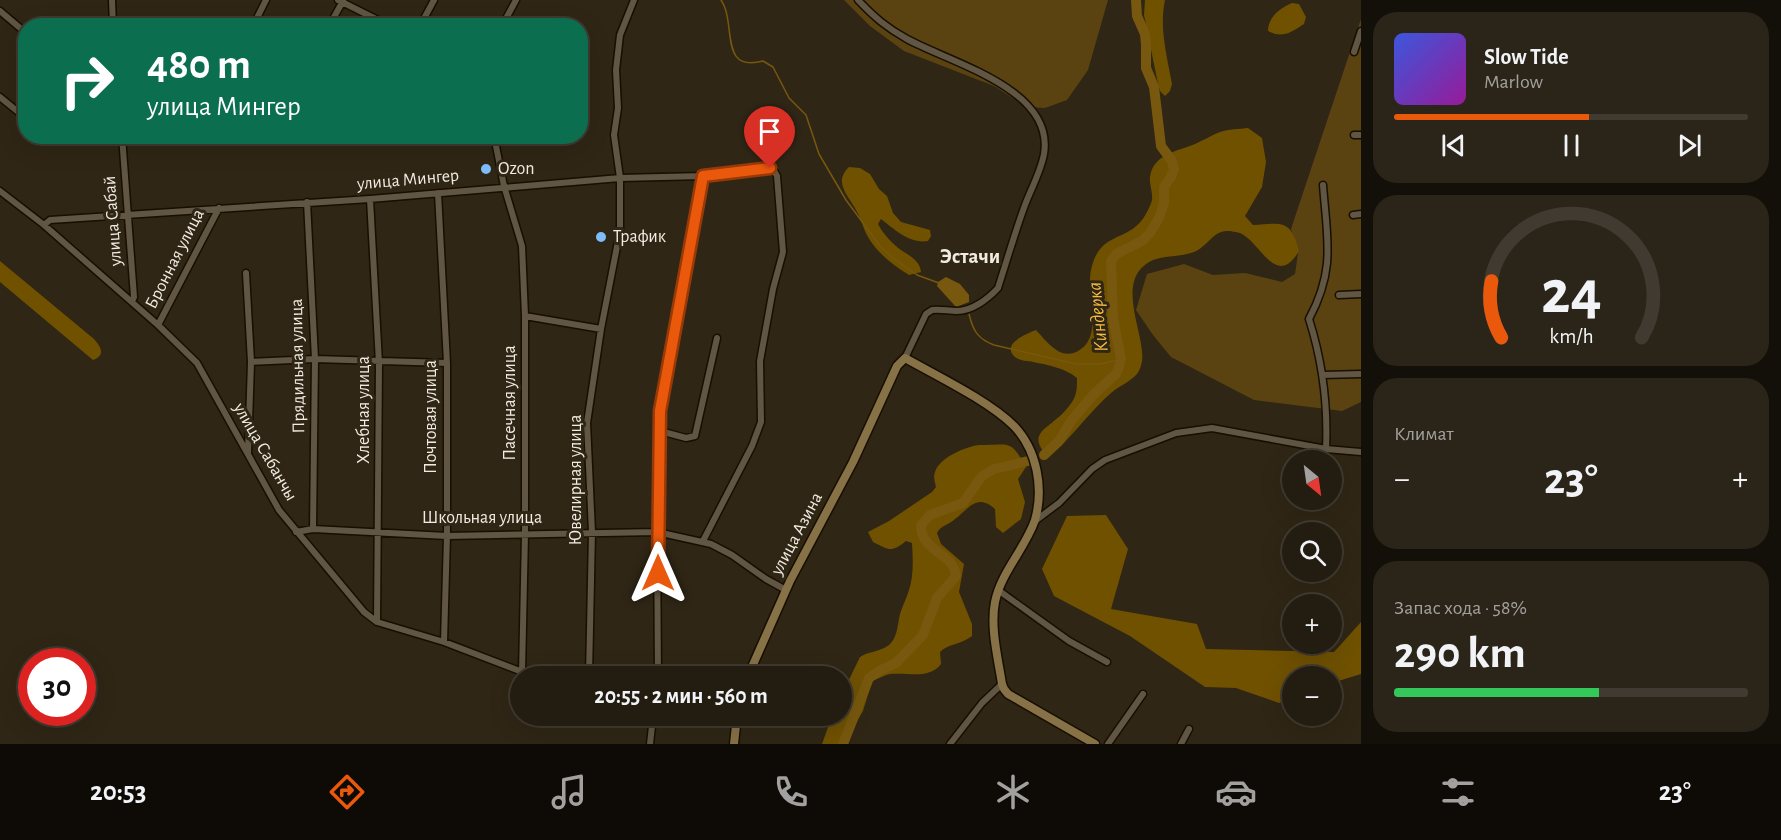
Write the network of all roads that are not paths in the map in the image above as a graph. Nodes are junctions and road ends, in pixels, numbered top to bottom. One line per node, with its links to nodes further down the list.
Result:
1 (112, 0): 9 (street)
2 (266, 0): 10 (street)
3 (434, 0): 13 (street)
4 (516, 0): 14 (street)
5 (634, 0): 23 (street, Ювелирная улица)
6 (858, 0): 43 (street)
7 (341, 1): 11 (street); 12 (street)
8 (0, 11): 15 (street)
9 (113, 18)
10 (257, 18)
11 (332, 18)
12 (374, 18)
13 (424, 18)
14 (506, 18)
15 (18, 26)
16 (1361, 31): 17 (street)
17 (1354, 52)
18 (0, 97): 19 (street)
19 (18, 112)
20 (123, 144): 31 (street, улица Сабай)
21 (496, 144): 25 (street, Пасечная улица)
22 (703, 176): 23 (street, улица Мингер); 50 (street); 62 (street, улица Мингер)
23 (620, 178): 25 (street, улица Мингер); 41 (street, Ювелирная улица)
24 (1323, 185): 49 (street)
25 (504, 186): 27 (street, улица Мингер); 39 (street, Пасечная улица)
26 (0, 191): 34 (street, улица Сабанчы)
27 (438, 193): 28 (street, улица Мингер); 47 (street, Почтовая улица)
28 (370, 199): 29 (street, улица Мингер); 46 (street, Хлебная улица)
29 (307, 202): 30 (street, улица Мингер); 44 (street, Прядильная улица)
30 (219, 208): 31 (street, улица Мингер); 40 (street, Бронная улица)
31 (128, 214): 34 (street, улица Мингер); 38 (street, улица Сабай)
32 (1361, 214): 33 (street)
33 (1353, 215)
34 (44, 225): 38 (street, улица Сабанчы)
35 (246, 273): 45 (street)
36 (1361, 294): 37 (street)
37 (1339, 295)
38 (132, 302): 40 (street, улица Сабанчы)
39 (525, 316): 41 (street); 60 (street, Пасечная улица)
40 (158, 325): 53 (street, улица Сабанчы)
41 (601, 328): 58 (street, Ювелирная улица)
42 (717, 338): 50 (street)
43 (905, 358): 54 (street); 63 (street, улица Азина)
44 (315, 359): 45 (street); 46 (street); 55 (street, Прядильная улица)
45 (251, 362): 53 (street)
46 (380, 363): 47 (street); 56 (street, Хлебная улица)
47 (447, 363): 61 (street, Почтовая улица)
48 (1361, 374): 49 (street)
49 (1322, 375): 51 (street)
50 (660, 431): 59 (street)
51 (1326, 449): 52 (street); 54 (street)
52 (1361, 452)
53 (248, 453): 57 (street, улица Сабанчы)
54 (1034, 521): 64 (street)
55 (313, 529): 56 (street, Школьная улица); 57 (street, Школьная улица)
56 (378, 531): 61 (street, Школьная улица); 65 (street, Хлебная улица)
57 (296, 532): 65 (street, улица Сабанчы)
58 (592, 532): 59 (street, Школьная улица); 60 (street, Школьная улица); 69 (street, Ювелирная улица)
59 (657, 532): 62 (street, Школьная улица); 70 (street)
60 (525, 534): 61 (street, Школьная улица); 68 (street, Пасечная улица)
61 (447, 536): 66 (street, Почтовая улица)
62 (703, 541): 63 (street, Школьная улица)
63 (786, 590): 71 (street, улица Азина)
64 (998, 590): 67 (street); 73 (street)
65 (377, 622): 66 (street, улица Сабанчы)
66 (444, 642): 72 (street, улица Сабанчы)
67 (1107, 662)
68 (522, 666)
69 (589, 666)
70 (658, 666)
71 (752, 666)
72 (510, 668)
73 (1002, 684): 80 (street); 81 (street)
74 (1143, 694): 82 (street)
75 (651, 726): 78 (street)
76 (736, 726): 79 (street)
77 (1189, 729): 83 (street)
78 (650, 744)
79 (734, 744)
80 (950, 744)
81 (1095, 744)
82 (1108, 744)
83 (1180, 744)

